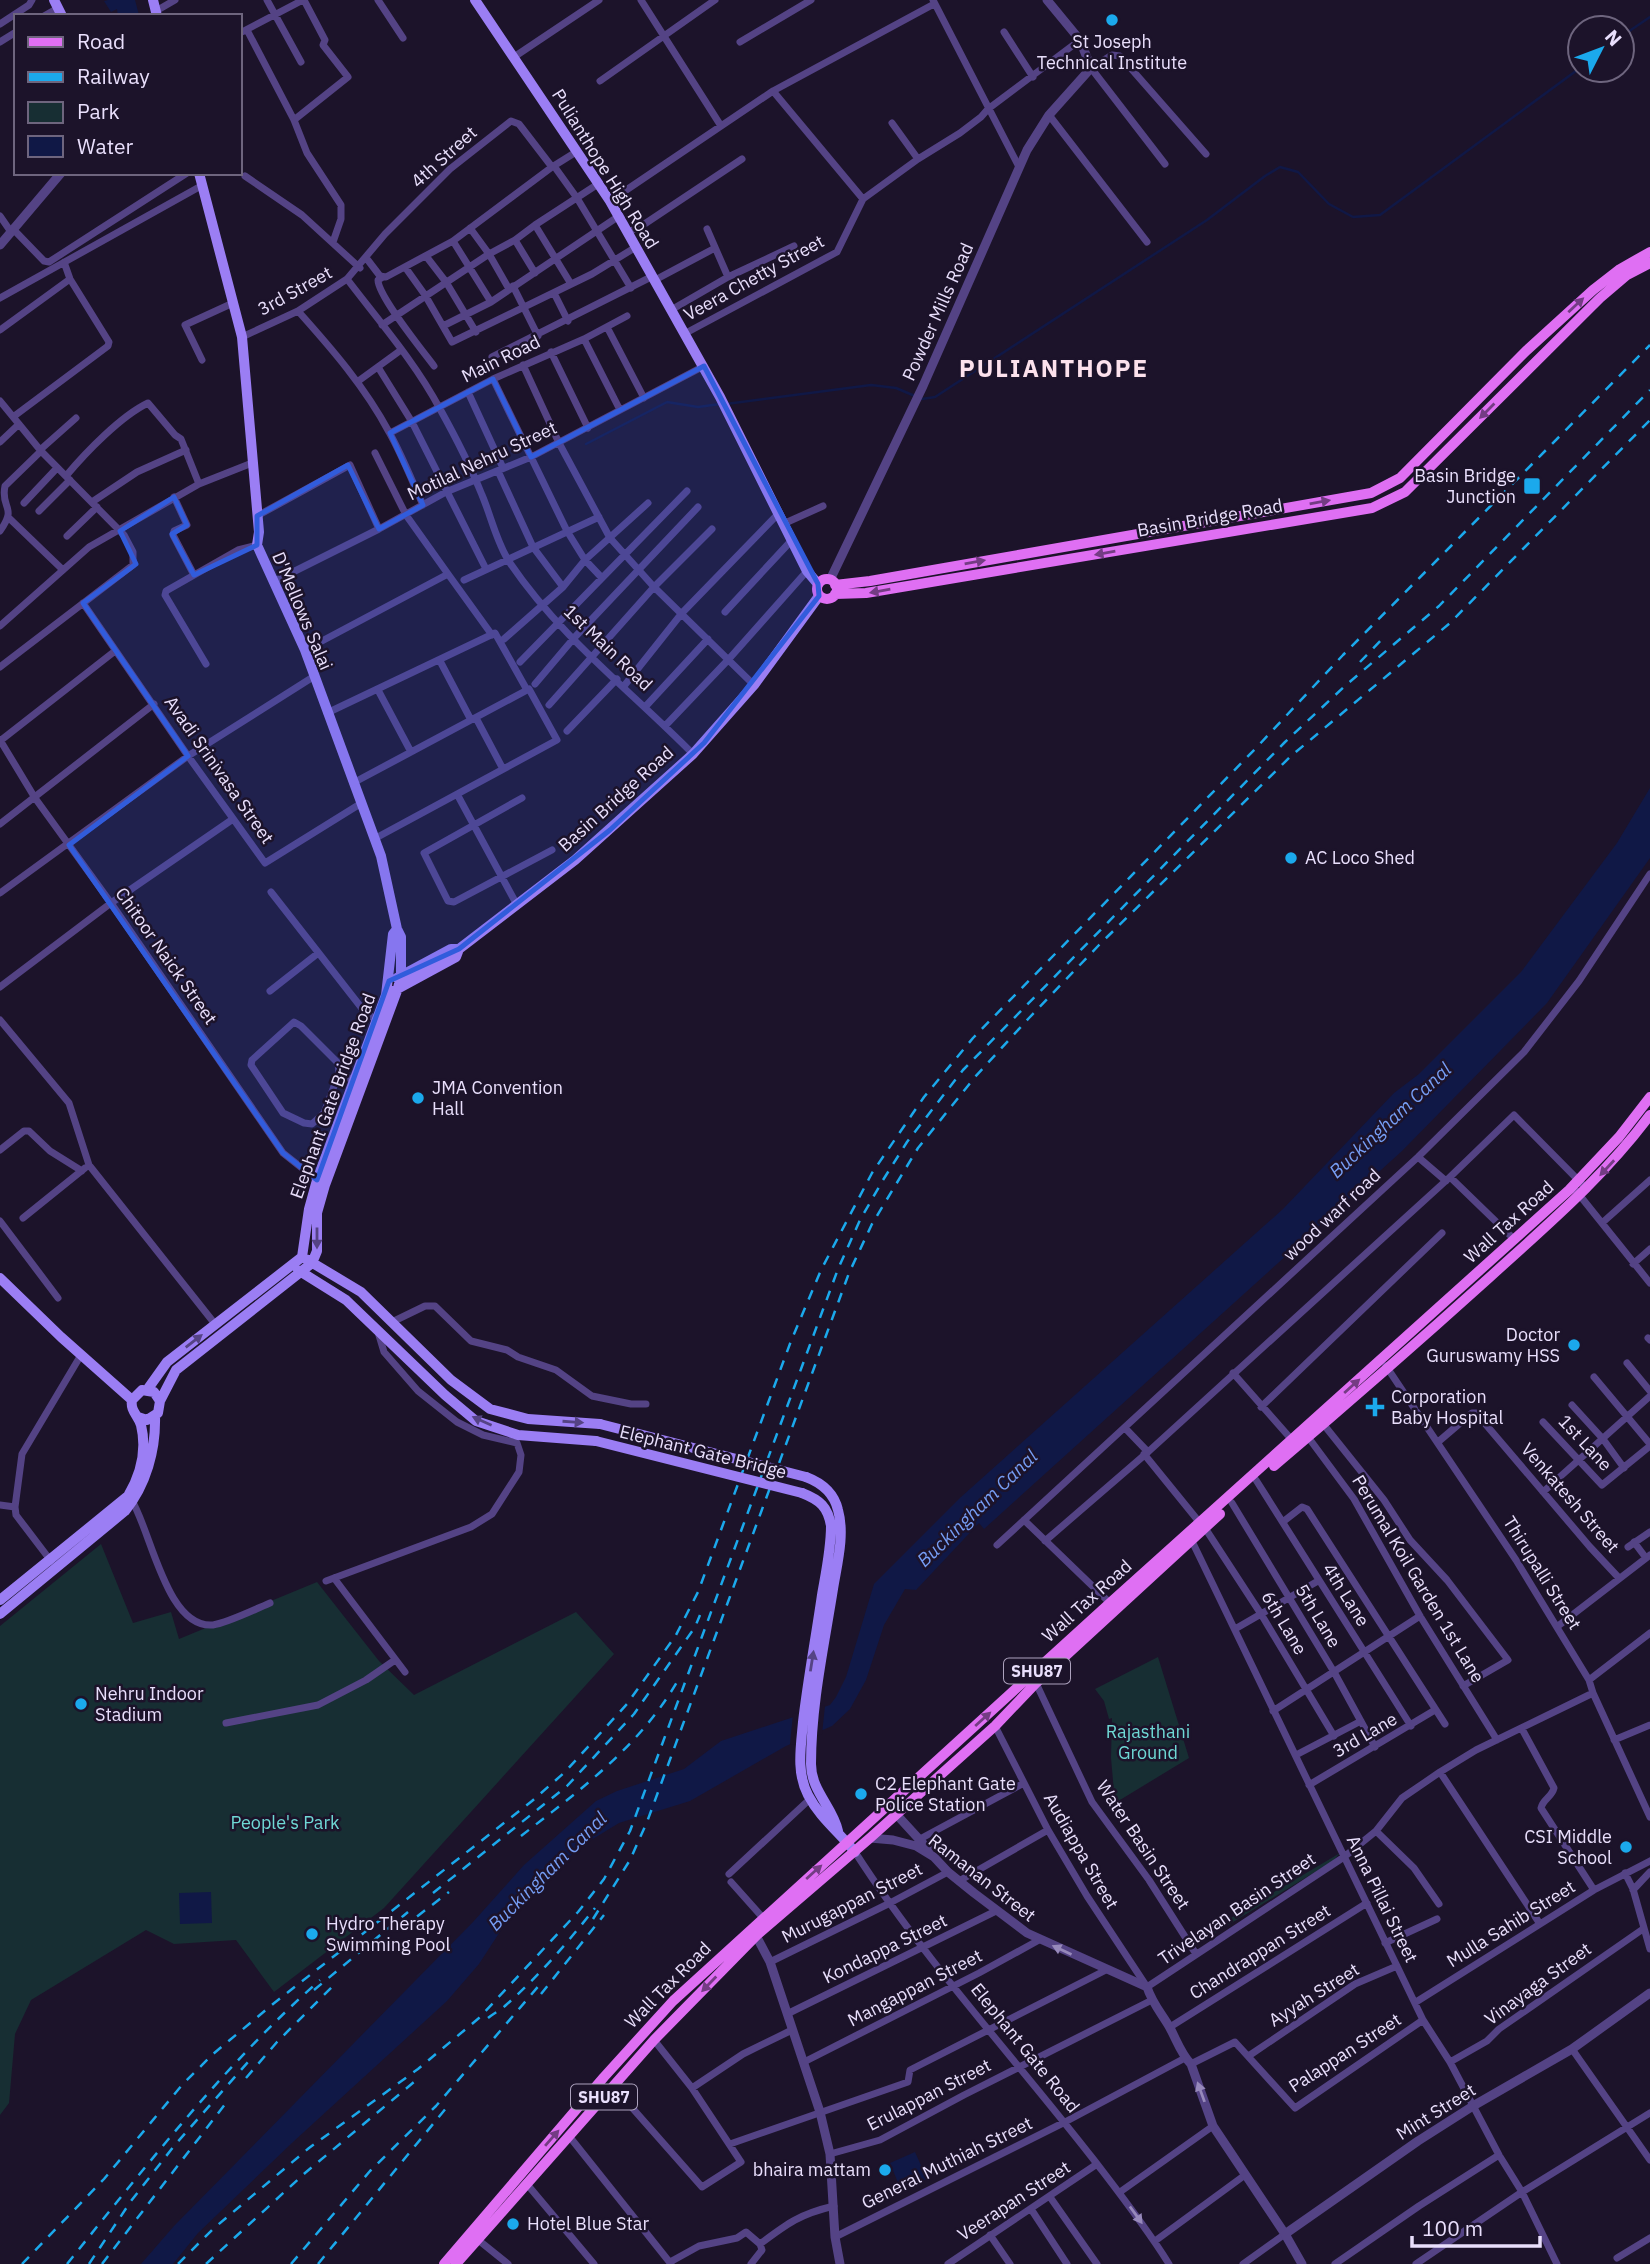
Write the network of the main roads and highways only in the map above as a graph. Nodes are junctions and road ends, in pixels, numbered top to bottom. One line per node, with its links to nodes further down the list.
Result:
1 (475, 0): 6 (main road, Pulianthope High Road)
2 (199, 175): 7 (main road, D'Mellows Salai)
3 (1650, 252): 5 (main road, Basin Bridge Road, one-way to 3)
4 (1650, 263): 5 (main road, Basin Bridge Road, one-way to 5)
5 (833, 586): 6 (main road); 6 (main road)
6 (819, 590): 8 (main road, Basin Bridge Road)
7 (397, 929): 9 (main road, D'Mellows Salai); 10 (main road, D'Mellows Salai)
8 (459, 950): 9 (main road); 10 (main road, Basin Bridge Road)
9 (401, 975): 10 (main road)
10 (394, 985): 11 (main road, Basin Bridge Road); 12 (main road)
11 (386, 995): 12 (main road, Elephant Gate Bridge Road)
12 (381, 1024): 16 (main road, Elephant Gate Bridge Road); 16 (main road, one-way to 16)
13 (1650, 1097): 15 (main road, Wall Tax Road / SHU87)
14 (1650, 1115): 15 (main road, Wall Tax Road / SHU87, one-way to 15)
15 (1580, 1188): 20 (main road, Wall Tax Road / SHU87); 20 (main road, Wall Tax Road / SHU87)
16 (307, 1260): 17 (main road); 18 (main road); 32 (main road, Elephant Gate Bridge, one-way to 32, bridge)
17 (290, 1266): 18 (main road); 21 (main road, one-way to 17)
18 (298, 1275): 23 (main road); 32 (main road, Elephant Gate Bridge, one-way to 18, bridge)
19 (0, 1278): 22 (main road)
20 (1385, 1365): 27 (main road, Wall Tax Road / SHU87, one-way to 20); 27 (main road, Wall Tax Road / SHU87)
21 (147, 1390): 22 (main road); 23 (main road)
22 (132, 1399): 25 (main road)
23 (160, 1401): 24 (main road)
24 (155, 1416): 25 (main road); 26 (main road)
25 (138, 1417): 26 (main road)
26 (131, 1499): 29 (main road); 30 (main road)
27 (1203, 1525): 28 (main road, Wall Tax Road / SHU87)
28 (1190, 1537): 31 (main road, Wall Tax Road / SHU87); 31 (main road, Wall Tax Road / SHU87)
29 (0, 1600)
30 (0, 1614)
31 (1034, 1679): 35 (main road, Wall Tax Road / SHU87, one-way to 31); 36 (main road, Wall Tax Road / SHU87)
32 (810, 1704): 33 (main road)
33 (806, 1758): 34 (main road); 34 (main road)
34 (838, 1832): 35 (main road)
35 (847, 1842): 36 (main road); 37 (main road, Wall Tax Road / SHU87, one-way to 35)
36 (855, 1852): 37 (main road, Wall Tax Road / SHU87)
37 (754, 1932): 38 (main road, Wall Tax Road / SHU87, one-way to 37); 39 (main road, Wall Tax Road / SHU87, one-way to 39)
38 (443, 2264)
39 (456, 2264)

